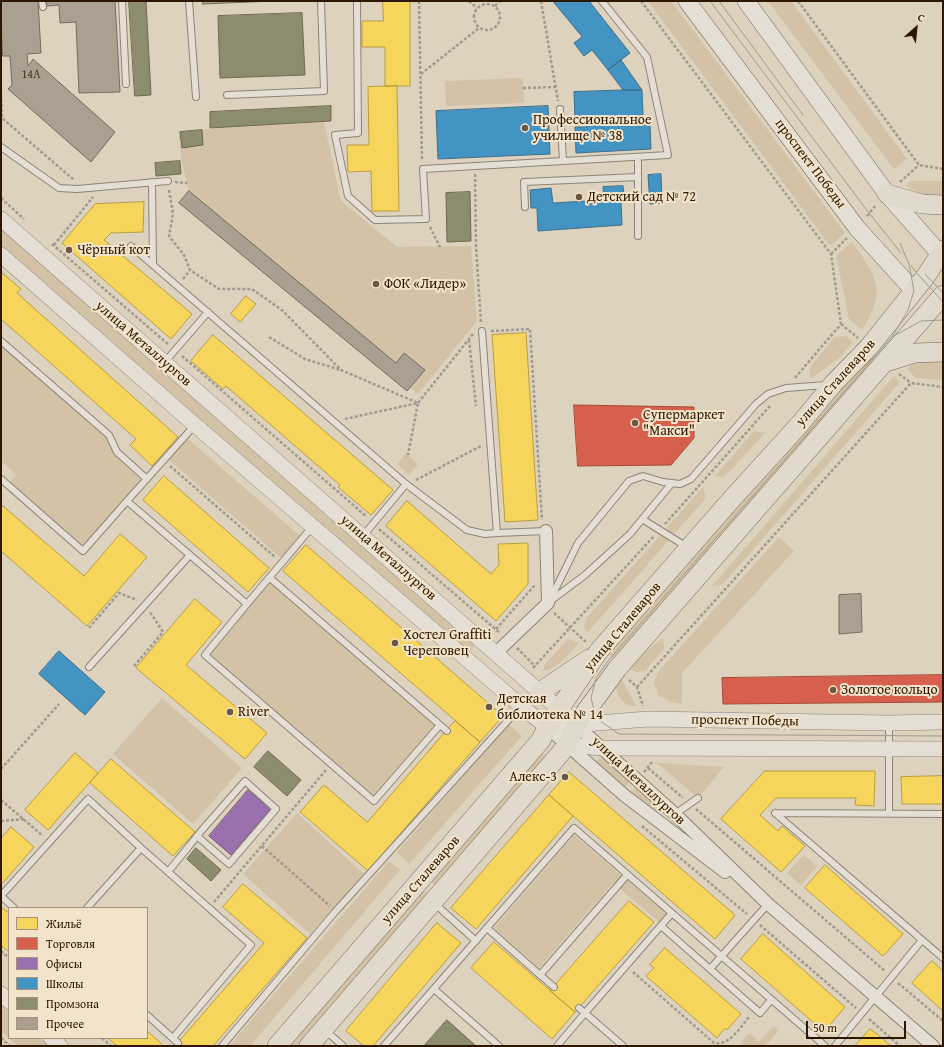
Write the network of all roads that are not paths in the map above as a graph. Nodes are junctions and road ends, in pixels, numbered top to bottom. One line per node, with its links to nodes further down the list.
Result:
1 (122, 1): 8 (lane)
2 (189, 1): 10 (lane)
3 (321, 1): 9 (lane)
4 (357, 1): 14 (lane)
5 (602, 1): 13 (lane)
6 (687, 1): 27 (main road, проспект Победы)
7 (746, 1): 18 (main road)
8 (126, 84)
9 (228, 95)
10 (196, 97)
11 (560, 109): 14 (lane)
12 (1, 147): 17 (lane)
13 (638, 157): 14 (lane); 15 (lane)
14 (563, 161)
15 (638, 177): 20 (lane); 22 (lane)
16 (168, 181): 17 (lane)
17 (152, 182): 26 (lane)
18 (887, 194): 19 (main road); 24 (main road)
19 (943, 205)
20 (526, 207)
21 (1, 218): 34 (street, улица Металлургов)
22 (638, 236)
23 (131, 246): 26 (lane)
24 (942, 253): 27 (main road, улица Сталеваров)
25 (1, 255): 36 (street, улица Металлургов)
26 (152, 265): 29 (lane)
27 (914, 291): 28 (main road, проспект Победы); 35 (main road, улица Сталеваров)
28 (940, 307): 33 (main road, улица Сталеваров)
29 (208, 312): 34 (lane); 40 (lane)
30 (480, 330): 45 (lane)
31 (1, 341): 38 (lane)
32 (943, 352): 33 (main road)
33 (886, 362): 61 (main road, улица Сталеваров)
34 (164, 363): 46 (street, улица Металлургов)
35 (833, 384): 39 (lane); 47 (main road, улица Сталеваров)
36 (195, 425): 38 (lane); 43 (street, улица Металлургов)
37 (1, 478): 41 (lane)
38 (147, 479): 41 (lane)
39 (672, 483): 42 (lane); 50 (lane)
40 (406, 484): 45 (lane); 46 (lane)
41 (127, 501): 48 (lane)
42 (642, 519): 47 (lane); 50 (lane)
43 (313, 526): 49 (lane); 56 (street, улица Металлургов)
44 (544, 531): 45 (lane); 50 (street)
45 (497, 533)
46 (363, 536): 53 (street, улица Металлургов)
47 (689, 549): 52 (main road, улица Сталеваров)
48 (190, 555): 51 (lane); 54 (lane)
49 (270, 578): 51 (lane); 60 (lane)
50 (548, 603): 53 (street)
51 (247, 604): 60 (lane)
52 (598, 652): 55 (main road); 57 (main road, улица Сталеваров)
53 (496, 653): 55 (street, улица Металлургов)
54 (89, 667)
55 (540, 692): 56 (lane); 57 (street, улица Металлургов)
56 (521, 706): 62 (street, улица Металлургов); 102 (lane)
57 (559, 710): 61 (street, улица Металлургов); 62 (main road, улица Сталеваров)
58 (943, 722): 59 (street, проспект Победы)
59 (889, 723): 61 (street, проспект Победы); 66 (lane)
60 (440, 725): 63 (lane)
61 (576, 725): 62 (street, проспект Победы); 64 (main road, улица Сталеваров); 65 (street, улица Металлургов)
62 (547, 727): 64 (street, улица Металлургов); 103 (main road, улица Сталеваров)
63 (447, 730)
64 (567, 745): 65 (street, проспект Победы); 77 (main road, улица Сталеваров); 78 (street, улица Металлургов)
65 (602, 748): 66 (street, проспект Победы); 70 (street, улица Металлургов)
66 (889, 750): 67 (street, проспект Победы); 69 (lane)
67 (943, 750)
68 (698, 798): 70 (lane)
69 (888, 813): 71 (lane); 84 (lane)
70 (675, 814): 78 (street, улица Металлургов)
71 (943, 814)
72 (197, 836): 72 (lane); 74 (lane)
73 (141, 848): 74 (lane); 76 (lane); 80 (lane)
74 (168, 872): 98 (lane)
75 (627, 875): 81 (lane); 83 (lane); 89 (lane)
76 (1, 897): 79 (lane)
77 (433, 902): 85 (lane); 97 (main road, улица Сталеваров)
78 (768, 904): 86 (lane); 92 (street, улица Металлургов)
79 (13, 907)
80 (88, 907)
81 (672, 913): 82 (lane); 86 (lane)
82 (661, 926): 88 (lane); 95 (lane)
83 (487, 928): 85 (lane); 89 (lane)
84 (922, 940): 87 (lane); 92 (lane)
85 (476, 941): 91 (lane)
86 (722, 956): 88 (lane); 93 (lane)
87 (943, 958)
88 (710, 969): 93 (lane)
89 (540, 975): 90 (lane)
90 (554, 987)
91 (434, 989): 106 (lane); 107 (lane)
92 (876, 997): 111 (lane); 112 (street, улица Металлургов)
93 (771, 1000): 110 (lane)
94 (579, 1008): 95 (lane)
95 (585, 1014): 108 (lane); 109 (lane)
96 (148, 1016): 98 (lane)
97 (323, 1029): 104 (main road, улица Сталеваров); 105 (lane)
98 (173, 1038): 100 (lane)
99 (52, 1039): 101 (street)
100 (178, 1043)
101 (60, 1046)
102 (222, 1046)
103 (277, 1046)
104 (309, 1046)
105 (342, 1046)
106 (384, 1046)
107 (499, 1046)
108 (557, 1046)
109 (623, 1046)
110 (825, 1046)
111 (835, 1046)
112 (934, 1046)

